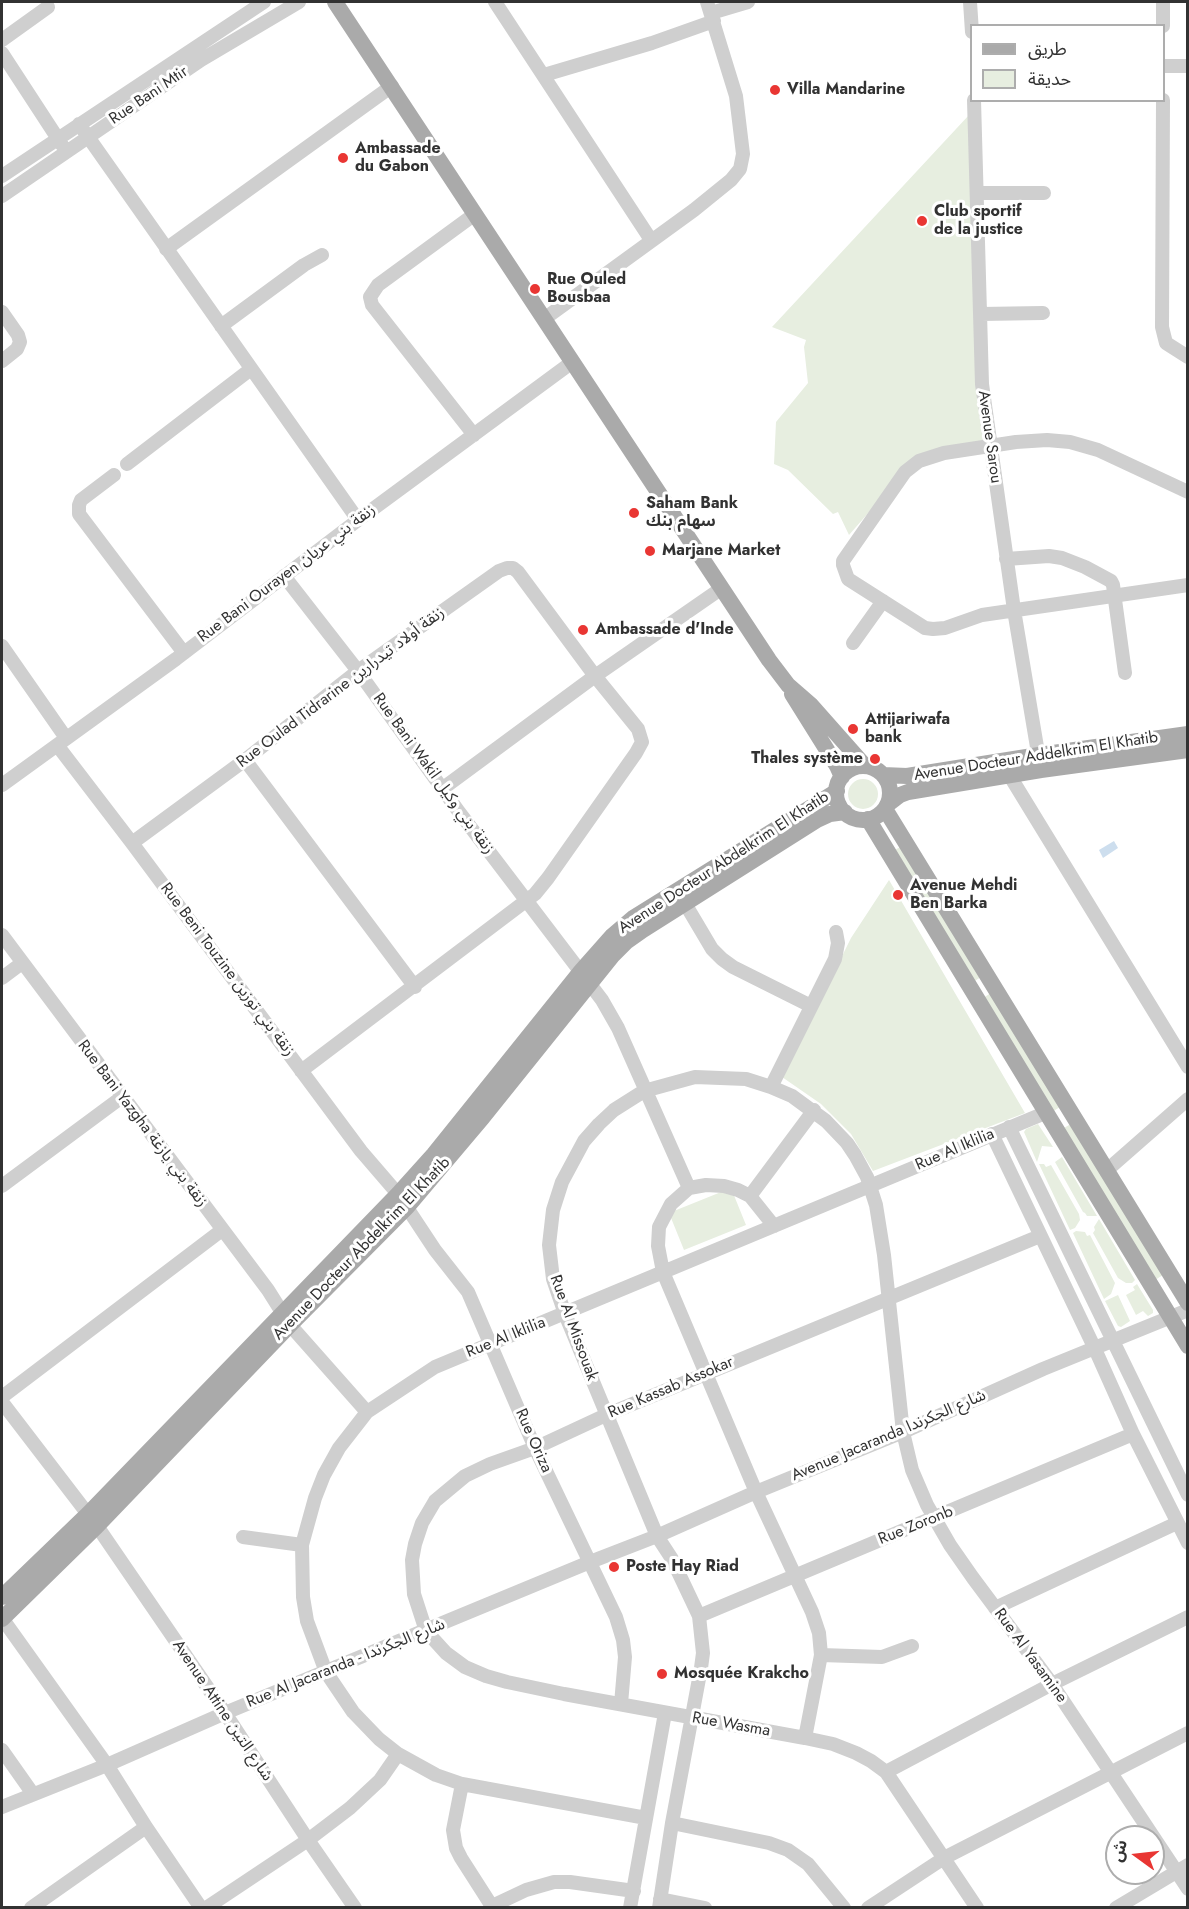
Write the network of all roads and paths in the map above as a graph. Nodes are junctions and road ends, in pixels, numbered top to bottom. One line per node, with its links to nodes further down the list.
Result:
1 (264, 2): 22 (street, Rue Bani Mtir)
2 (299, 2): 24 (street, Rue Bani Mtir)
3 (334, 2): 11 (main road)
4 (352, 2): 11 (main road)
5 (495, 2): 18 (street)
6 (748, 2): 10 (street)
7 (970, 2): 12 (street)
8 (1163, 2): 13 (street)
9 (48, 7): 14 (street)
10 (711, 12): 18 (street); 31 (street)
11 (350, 24): 19 (main road)
12 (971, 24)
13 (1163, 24)
14 (2, 40)
15 (2, 53): 23 (street)
16 (1165, 66): 17 (street)
17 (1188, 66)
18 (544, 75): 31 (street)
19 (392, 86): 30 (main road); 32 (street)
20 (974, 102): 27 (street, Avenue Sarou)
21 (1163, 102): 39 (street)
22 (78, 124): 23 (street, Rue Bani Mtir); 24 (street)
23 (58, 137): 25 (street); 26 (street, Rue Bani Mtir)
24 (88, 138): 25 (street, Rue Bani Mtir); 32 (street)
25 (66, 152): 29 (street, Rue Bani Mtir)
26 (2, 176)
27 (977, 193): 28 (street); 36 (street, Avenue Sarou)
28 (1044, 193)
29 (2, 196)
30 (475, 213): 37 (main road); 43 (street)
31 (651, 240): 37 (street)
32 (166, 249): 38 (street)
33 (322, 255): 38 (street)
34 (2, 312): 40 (street)
35 (1042, 313): 36 (street)
36 (981, 314): 44 (street, Avenue Sarou)
37 (544, 319): 41 (main road)
38 (221, 326): 42 (street)
39 (1188, 357)
40 (2, 361)
41 (571, 363): 43 (street, Rue Bani Ourayen زنقة بني عريان); 52 (main road)
42 (251, 369): 45 (street); 48 (street)
43 (474, 435): 48 (street, Rue Bani Ourayen زنقة بني عريان)
44 (990, 445): 47 (street); 49 (street, Avenue Sarou); 54 (street)
45 (127, 464)
46 (114, 475): 58 (street)
47 (1188, 492)
48 (358, 520): 50 (street, Rue Bani Ourayen زنقة بني عريان)
49 (1006, 559): 53 (street); 55 (street, Avenue Sarou)
50 (284, 576): 58 (street, Rue Bani Ourayen زنقة بني عريان); 59 (street, Rue Bani Wakil زنقة بني وكيل)
51 (1188, 585): 53 (street)
52 (722, 588): 61 (street); 62 (main road)
53 (1115, 595): 55 (street); 60 (street)
54 (883, 601): 55 (street); 56 (street)
55 (1014, 610): 66 (street, Avenue Sarou)
56 (853, 643)
57 (2, 646): 64 (street, Rue Beni Touzine زنقة بني توزين)
58 (184, 652): 64 (street, Rue Bani Ourayen زنقة بني عريان)
59 (358, 671): 61 (street, Rue Oulad Tidrarine زنقة أولاد تيدرارين); 65 (street, Rue Oulad Tidrarine زنقة أولاد تيدرارين); 72 (street, Rue Bani Wakil زنقة بني وكيل)
60 (1125, 674)
61 (595, 676): 72 (street); 78 (street, Rue Oulad Tidrarine زنقة أولاد تيدرارين)
62 (788, 685): 67 (main road); 70 (main road)
63 (1185, 740): 66 (main road)
64 (62, 742): 71 (street, Rue Bani Ourayen زنقة بني عريان); 76 (street, Rue Beni Touzine زنقة بني توزين)
65 (245, 760): 76 (street, Rue Oulad Tidrarine زنقة أولاد تيدرارين); 84 (street)
66 (1040, 763): 68 (main road)
67 (865, 766): 69 (main road); 70 (main road)
68 (1006, 768): 69 (main road, Avenue Docteur Addelkrim El Khatib); 73 (main road); 86 (street)
69 (883, 775): 73 (main road)
70 (839, 784): 74 (main road); 77 (main road, Avenue Docteur Abdelkrim El Khatib)
71 (2, 785)
72 (442, 789): 78 (street, Rue Bani Wakil زنقة بني وكيل)
73 (886, 807): 75 (main road); 96 (main road)
74 (845, 812): 75 (main road); 77 (main road, Avenue Docteur Abdelkrim El Khatib)
75 (868, 819): 93 (main road)
76 (132, 843): 87 (street, Rue Beni Touzine زنقة بني توزين)
77 (681, 897): 83 (main road, Avenue Docteur Abdelkrim El Khatib); 85 (street)
78 (527, 901): 83 (street, Rue Bani Wakil زنقة بني وكيل); 84 (street, Rue Oulad Tidrarine زنقة أولاد تيدرارين)
79 (836, 932): 85 (street)
80 (2, 935): 81 (street, Rue Bani Yazgha زنقة بني يازغة)
81 (22, 963): 82 (street); 90 (street, Rue Bani Yazgha زنقة بني يازغة)
82 (2, 978)
83 (585, 978): 89 (street, Rue Bani Wakil زنقة بني وكيل); 101 (main road, Avenue Docteur Abdelkrim El Khatib)
84 (415, 987): 87 (street, Rue Oulad Tidrarine زنقة أولاد تيدرارين)
85 (811, 1006): 88 (street)
86 (1188, 1067)
87 (301, 1071): 101 (street, Rue Beni Touzine زنقة بني توزين)
88 (771, 1087): 89 (street, Rue Al Missouak); 92 (street, Rue Al Missouak)
89 (644, 1091): 99 (street, Rue Bani Wakil زنقة بني وكيل); 109 (street, Rue Al Missouak)
90 (122, 1097): 97 (street); 103 (street, Rue Bani Yazgha زنقة بني يازغة)
91 (1188, 1099): 96 (street)
92 (813, 1110): 98 (street, Rue Al Missouak); 100 (street)
93 (1046, 1113): 94 (street, Rue Al Iklilia); 110 (main road)
94 (1009, 1127): 95 (street, Rue Al Iklilia); 112 (street)
95 (992, 1134): 98 (street, Rue Al Iklilia); 104 (street)
96 (1106, 1171): 107 (main road)
97 (2, 1186)
98 (870, 1186): 102 (street, Rue Al Iklilia); 106 (street, Rue Al Missouak)
99 (689, 1188): 100 (street); 105 (street)
100 (750, 1196): 102 (street)
101 (402, 1201): 111 (main road, Avenue Docteur Abdelkrim El Khatib); 113 (street, Rue Oriza)
102 (774, 1226): 105 (street, Rue Al Iklilia)
103 (222, 1230): 111 (street, Rue Bani Yazgha زنقة بني يازغة); 117 (street)
104 (1040, 1236): 106 (street, Rue Kassab Assokar); 115 (street)
105 (663, 1272): 109 (street, Rue Al Iklilia); 116 (street)
106 (887, 1298): 116 (street, Rue Kassab Assokar); 121 (street, Rue Al Missouak)
107 (1188, 1303)
108 (1188, 1310): 110 (street, Avenue Jacaranda شارع الجكرندا)
109 (565, 1314): 113 (street, Rue Al Iklilia); 120 (street, Rue Al Missouak)
110 (1170, 1317): 112 (street, Avenue Jacaranda شارع الجكرندا); 114 (main road)
111 (286, 1319): 119 (street, Rue Bani Yazgha زنقة بني يازغة); 127 (main road, Avenue Docteur Abdelkrim El Khatib)
112 (1113, 1342): 115 (street, Avenue Jacaranda شارع الجكرندا); 125 (street)
113 (490, 1344): 119 (street, Rue Al Iklilia); 123 (street, Rue Oriza)
114 (1188, 1346)
115 (1095, 1349): 121 (street, Avenue Jacaranda شارع الجكرندا); 122 (street)
116 (707, 1373): 120 (street, Rue Kassab Assokar); 124 (street)
117 (2, 1397)
118 (2, 1402): 127 (street, Avenue Attine شارع التين)
119 (367, 1412): 132 (street, Rue Al Iklilia)
120 (606, 1415): 123 (street, Rue Kassab Assokar); 129 (street, Rue Al Missouak)
121 (903, 1432): 124 (street, Avenue Jacaranda شارع الجكرندا); 126 (street, Rue Al Yasamine)
122 (1133, 1434): 126 (street, Rue Zoronb); 128 (street)
123 (535, 1448): 133 (street, Rue Oriza); 140 (street, Rue Kassab Assokar)
124 (756, 1492): 129 (street, Avenue Jacaranda شارع الجكرندا); 134 (street)
125 (1188, 1495)
126 (934, 1519): 134 (street, Rue Zoronb); 136 (street, Rue Al Yasamine)
127 (92, 1520): 135 (main road, Avenue Docteur Abdelkrim El Khatib); 139 (main road, Avenue Docteur Abdelkrim El Khatib); 146 (street, Avenue Attine شارع التين)
128 (1177, 1523): 131 (street); 136 (street)
129 (657, 1536): 133 (street, Avenue Jacaranda شارع الجكرندا); 137 (street, Rue Al Missouak)
130 (243, 1537): 132 (street)
131 (1188, 1543)
132 (302, 1545): 143 (street, Rue Al Iklilia)
133 (590, 1562): 140 (street, Rue Al Jacaranda - شارع الجكرندا); 145 (street, Rue Oriza)
134 (795, 1575): 137 (street, Rue Zoronb); 142 (street)
135 (2, 1597)
136 (995, 1608): 144 (street, Rue Al Yasamine)
137 (699, 1616): 148 (street, Rue Al Missouak)
138 (1188, 1617): 144 (street)
139 (2, 1618): 153 (street)
140 (426, 1631): 143 (street, Rue Al Jacaranda - شارع الجكرندا); 145 (street, Rue Wasma)
141 (912, 1646): 142 (street)
142 (821, 1655): 150 (street)
143 (326, 1672): 146 (street, Rue Al Jacaranda - شارع الجكرندا); 152 (street, Rue Al Iklilia)
144 (1052, 1684): 154 (street); 155 (street, Rue Al Yasamine)
145 (621, 1704): 147 (street, Rue Wasma)
146 (225, 1713): 153 (street, Rue Al Jacaranda - شارع الجكرندا); 162 (street, Avenue Attine شارع التين)
147 (665, 1713): 148 (street, Rue Wasma); 159 (street)
148 (691, 1718): 150 (street, Rue Wasma); 160 (street, Rue Al Missouak)
149 (1188, 1733): 155 (street)
150 (805, 1738): 154 (street, Rue Wasma)
151 (2, 1750): 157 (street)
152 (398, 1754): 156 (street, Rue Al Iklilia); 162 (street)
153 (107, 1765): 157 (street, Rue Al Jacaranda - شارع الجكرندا); 161 (street)
154 (886, 1772): 163 (street, Rue Wasma)
155 (1110, 1772): 163 (street); 164 (street, Rue Al Yasamine)
156 (462, 1785): 159 (street, Rue Al Iklilia); 168 (street)
157 (33, 1794): 158 (street, Rue Al Jacaranda - شارع الجكرندا)
158 (2, 1807)
159 (646, 1818): 166 (street)
160 (672, 1823): 167 (street, Rue Al Missouak); 175 (street)
161 (146, 1827): 169 (street); 170 (street)
162 (308, 1840): 171 (street); 172 (street, Avenue Attine شارع التين)
163 (944, 1858): 176 (street); 177 (street, Rue Wasma)
164 (1182, 1869): 165 (street, Rue Al Yasamine); 178 (street)
165 (1188, 1889)
166 (634, 1891): 168 (street); 173 (street)
167 (659, 1903): 174 (street)
168 (492, 1907)
169 (31, 1908)
170 (201, 1908)
171 (206, 1908)
172 (355, 1908)
173 (630, 1908)
174 (705, 1908)
175 (844, 1908)
176 (868, 1908)
177 (976, 1908)
178 (1116, 1908)

